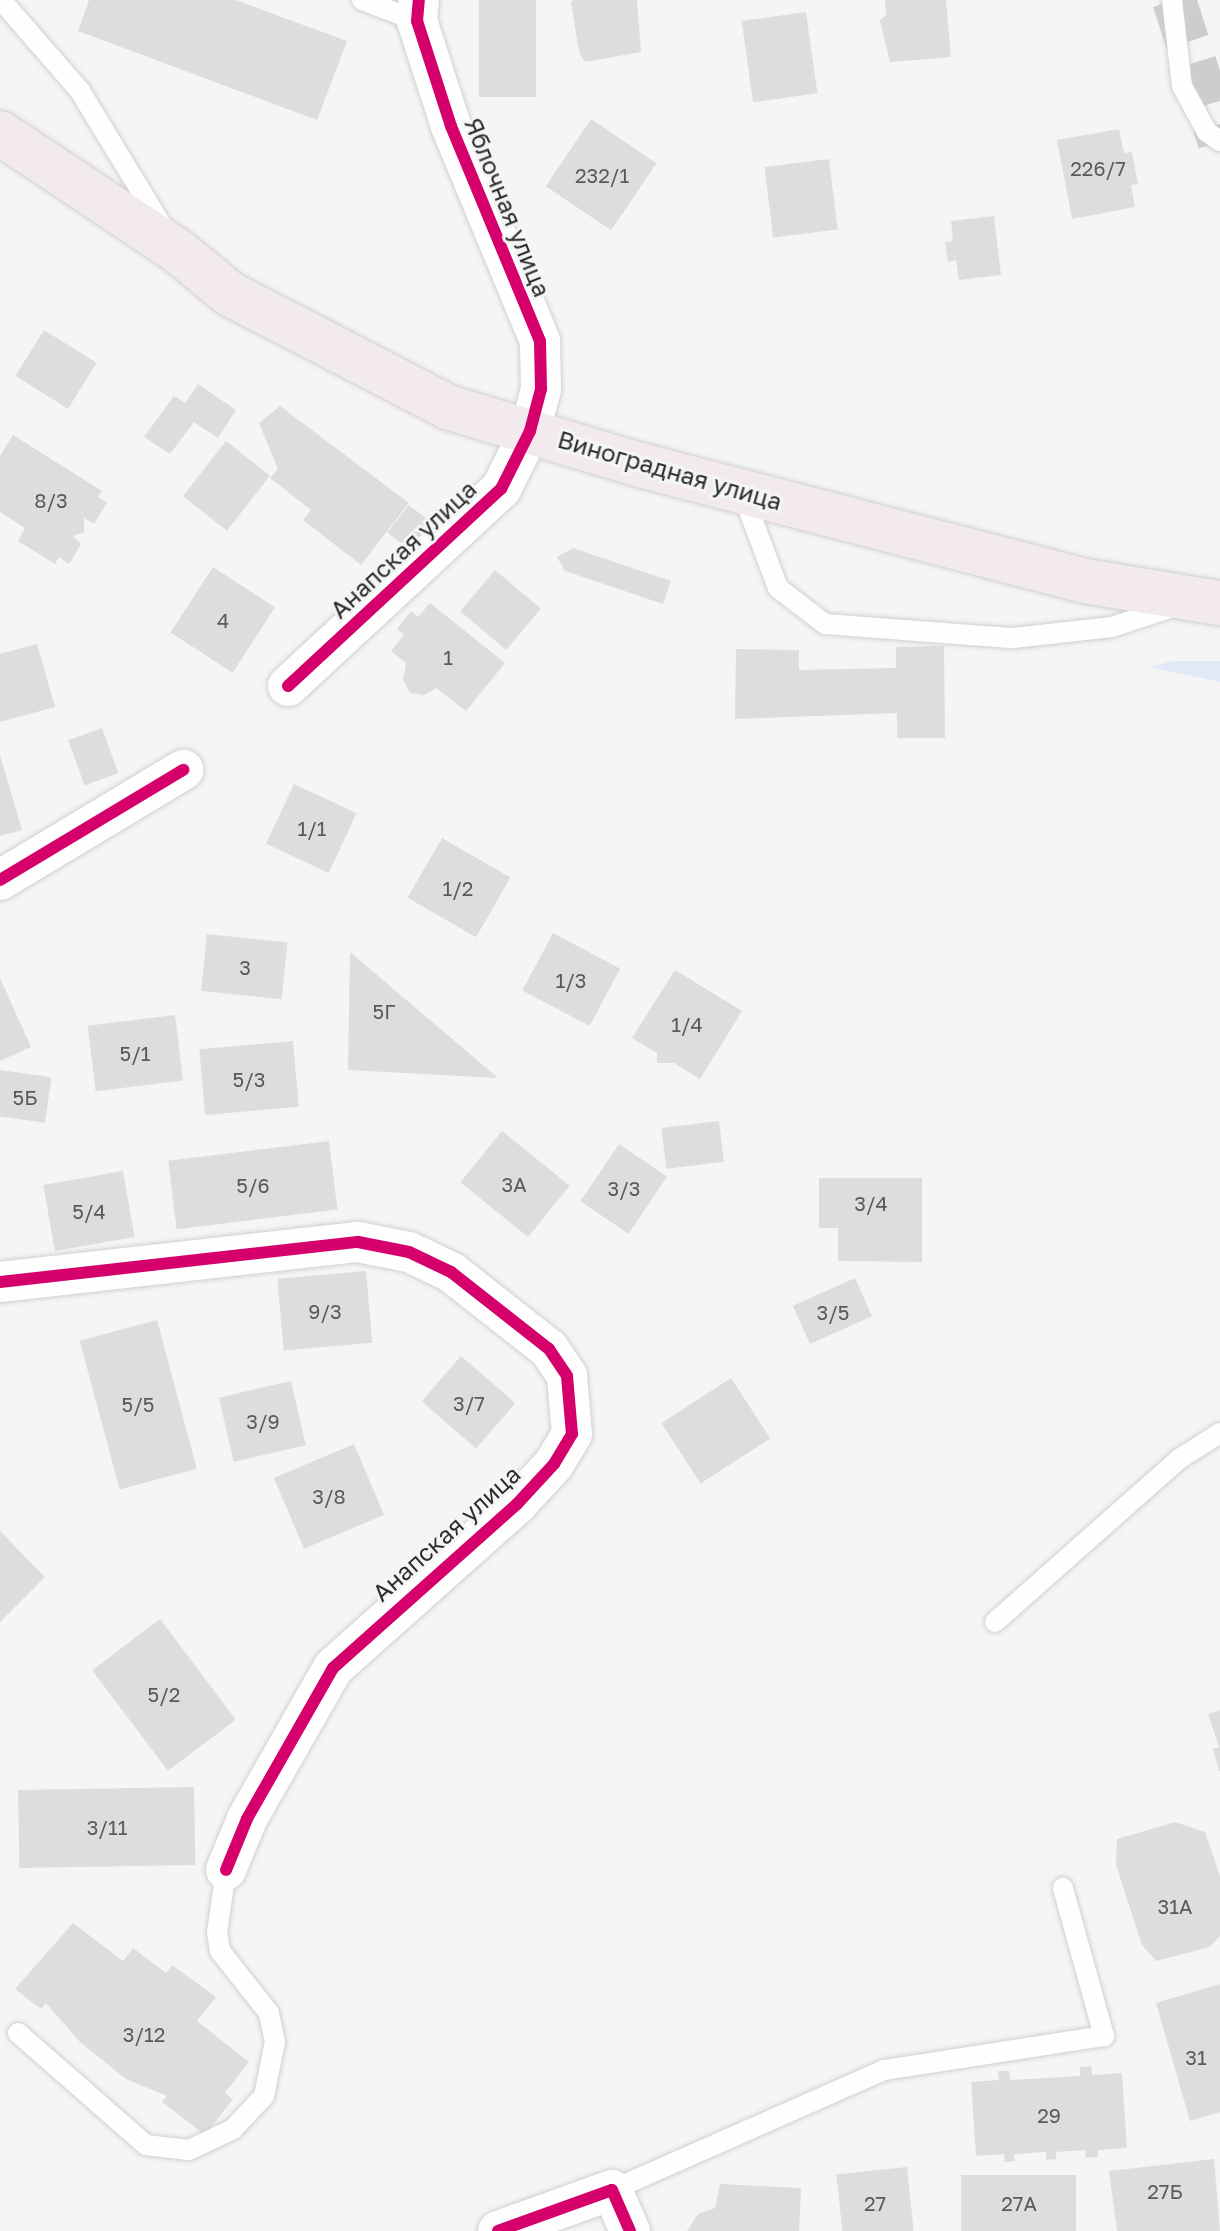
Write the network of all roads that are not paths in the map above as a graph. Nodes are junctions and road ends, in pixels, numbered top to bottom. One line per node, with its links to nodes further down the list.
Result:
1 (1, 0): 7 (lane)
2 (362, 0): 4 (lane)
3 (1172, 0): 6 (lane)
4 (418, 10): 8 (street, Яблочная улица)
5 (0, 133): 7 (main road, Виноградная улица)
6 (1220, 141)
7 (179, 252): 8 (main road, Виноградная улица)
8 (530, 431): 9 (main road, Виноградная улица); 11 (street, Анапская улица)
9 (742, 491): 10 (main road, Виноградная улица); 10 (lane)
10 (1207, 601)
11 (288, 686)
12 (183, 770): 13 (street)
13 (0, 880)
14 (0, 1282): 17 (street, Анапская улица)
15 (1220, 1433): 16 (lane)
16 (995, 1622)
17 (226, 1870): 19 (lane)
18 (1063, 1888): 20 (lane)
19 (18, 2033)
20 (612, 2190): 21 (street); 22 (street)
21 (498, 2231)
22 (630, 2231)

